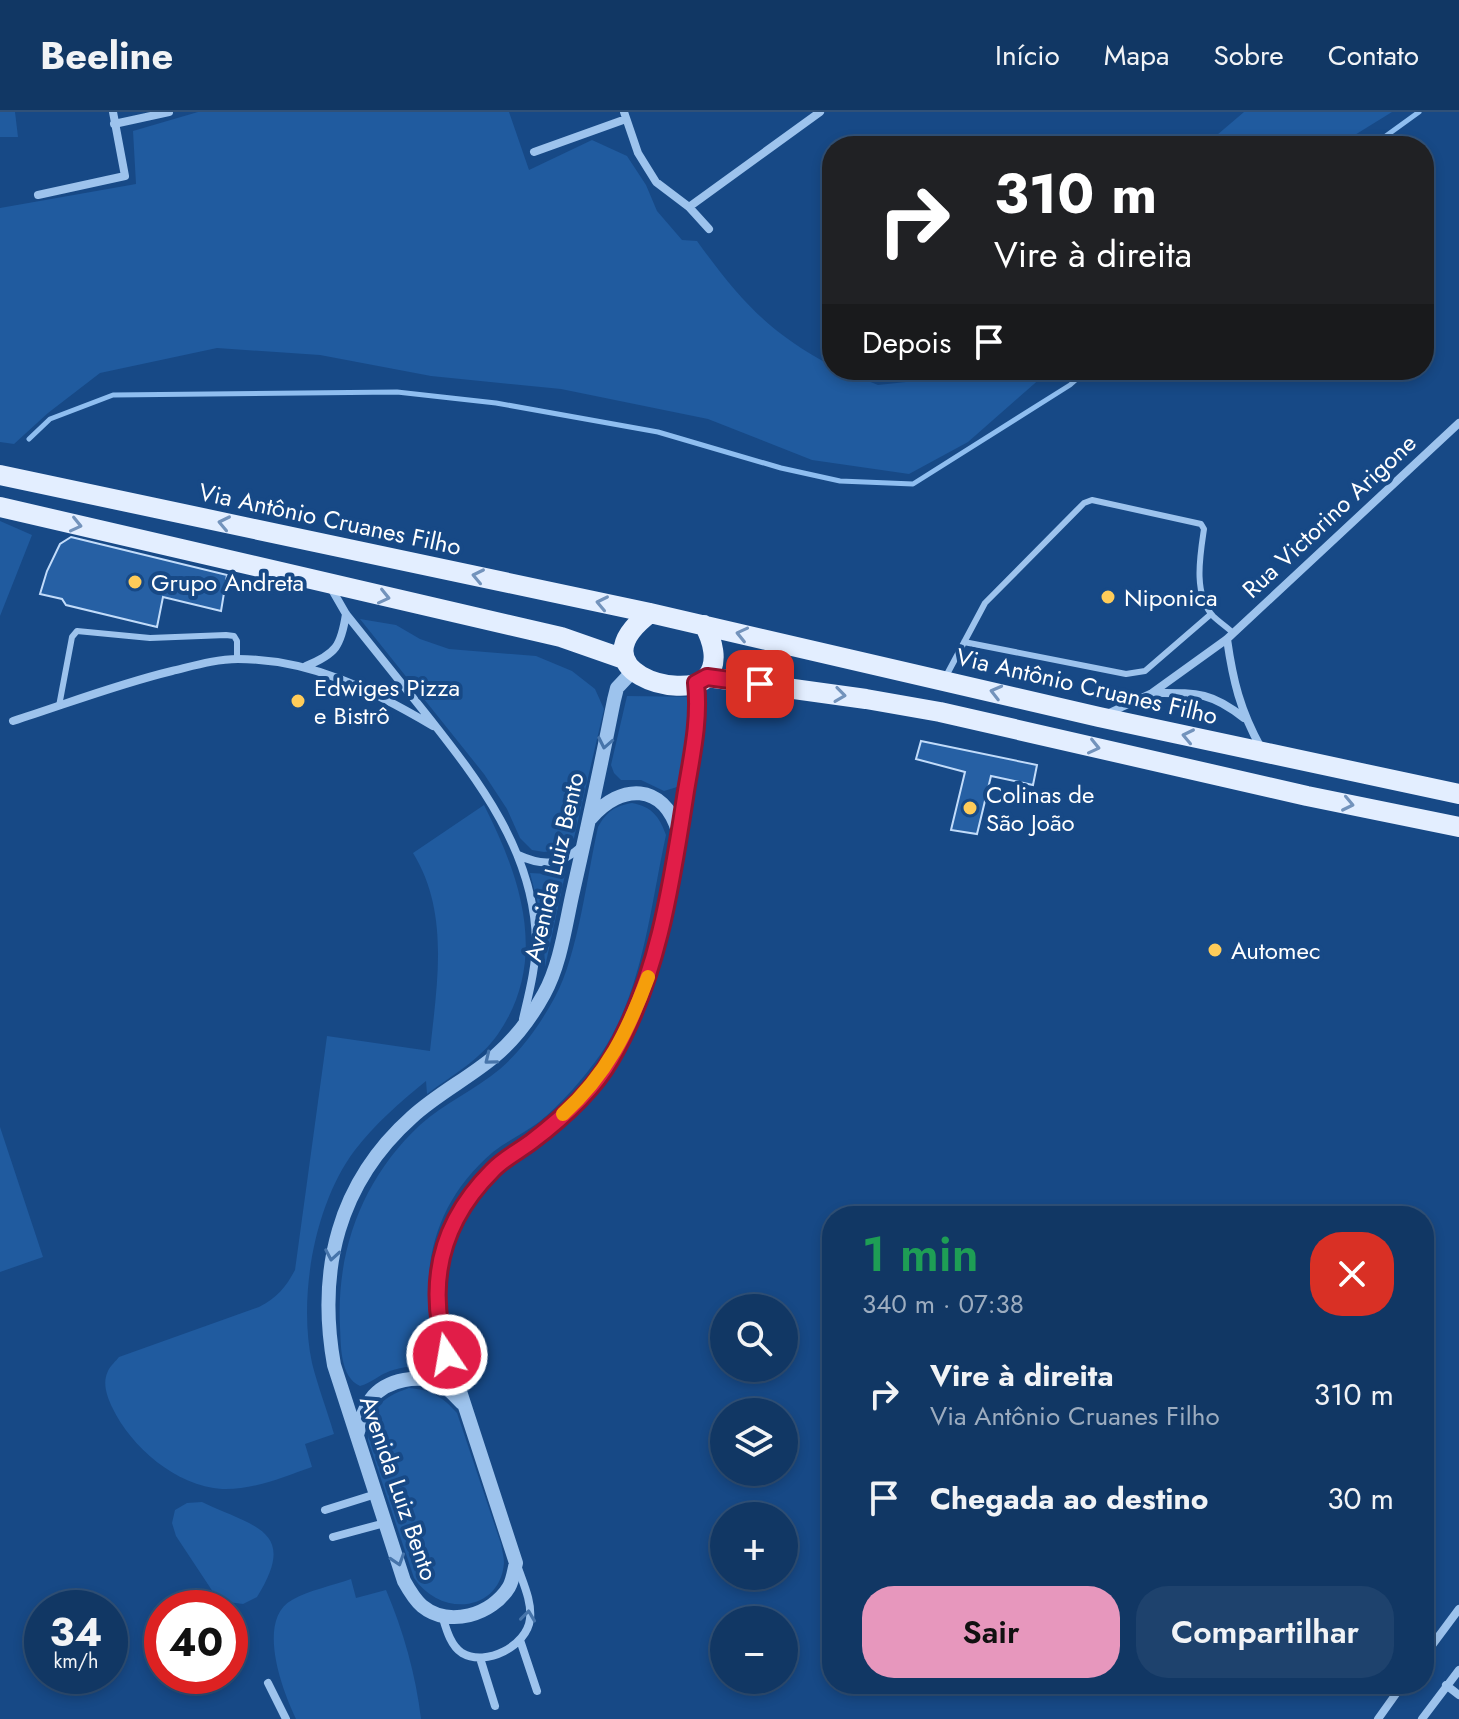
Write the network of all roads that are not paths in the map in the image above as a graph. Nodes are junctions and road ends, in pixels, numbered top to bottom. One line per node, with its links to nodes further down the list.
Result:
1 (113, 112): 5 (street)
2 (169, 112): 5 (street)
3 (820, 112): 8 (street)
4 (625, 115): 6 (street); 8 (street)
5 (114, 124): 7 (street)
6 (534, 152)
7 (38, 195)
8 (689, 207): 9 (street)
9 (709, 229)
10 (1459, 423): 18 (street, Rua Victorino Arigone)
11 (0, 475): 14 (main road, Via Antônio Cruanes Filho, one-way to 11)
12 (0, 507): 13 (main road, one-way to 13)
13 (329, 584): 15 (street); 22 (main road, one-way to 22)
14 (650, 613): 17 (main road); 22 (main road)
15 (346, 614): 21 (street); 30 (street)
16 (1211, 614): 18 (lane); 19 (lane); 19 (lane)
17 (704, 625): 23 (main road, Via Antônio Cruanes Filho, one-way to 17); 24 (main road)
18 (1230, 636): 25 (street, Rua Victorino Arigone); 28 (street)
19 (964, 642): 23 (lane)
20 (237, 659): 21 (street); 26 (street); 26 (lane)
21 (305, 666): 30 (street)
22 (628, 666): 24 (main road); 33 (street, Avenida Luiz Bento, one-way to 33)
23 (944, 679): 27 (main road, Via Antônio Cruanes Filho, one-way to 23)
24 (701, 680): 34 (main road, one-way to 34); 35 (street)
25 (1152, 693): 27 (street, Rua Victorino Arigone); 28 (street)
26 (59, 706): 29 (street)
27 (1099, 717): 31 (main road, Via Antônio Cruanes Filho, one-way to 27)
28 (1245, 718): 31 (street)
29 (13, 721)
30 (437, 728): 37 (street)
31 (1264, 752): 32 (main road, Via Antônio Cruanes Filho)
32 (1459, 794)
33 (590, 818): 35 (street); 36 (street, Avenida Luiz Bento)
34 (1459, 827)
35 (679, 835): 39 (street)
36 (584, 844): 37 (street); 38 (street, Avenida Luiz Bento)
37 (518, 855): 38 (street)
38 (522, 1028): 40 (street, Avenida Luiz Bento, one-way to 40)
39 (462, 1403): 40 (street); 45 (street)
40 (357, 1436): 41 (street, Avenida Luiz Bento)
41 (376, 1494): 42 (street); 43 (street, Avenida Luiz Bento)
42 (325, 1510)
43 (385, 1523): 44 (street); 47 (street, Avenida Luiz Bento, one-way to 47)
44 (333, 1537)
45 (516, 1563): 47 (street); 48 (street, one-way to 45)
46 (1459, 1609): 49 (street)
47 (441, 1614): 50 (street)
48 (520, 1640): 50 (street); 54 (street)
49 (1434, 1643)
50 (480, 1658): 57 (street)
51 (1459, 1670): 53 (street)
52 (268, 1683): 58 (street)
53 (1446, 1685): 56 (street); 60 (street)
54 (537, 1691)
55 (1396, 1694): 59 (street)
56 (1459, 1695)
57 (495, 1706)
58 (286, 1719)
59 (1378, 1719)
60 (1422, 1719)

